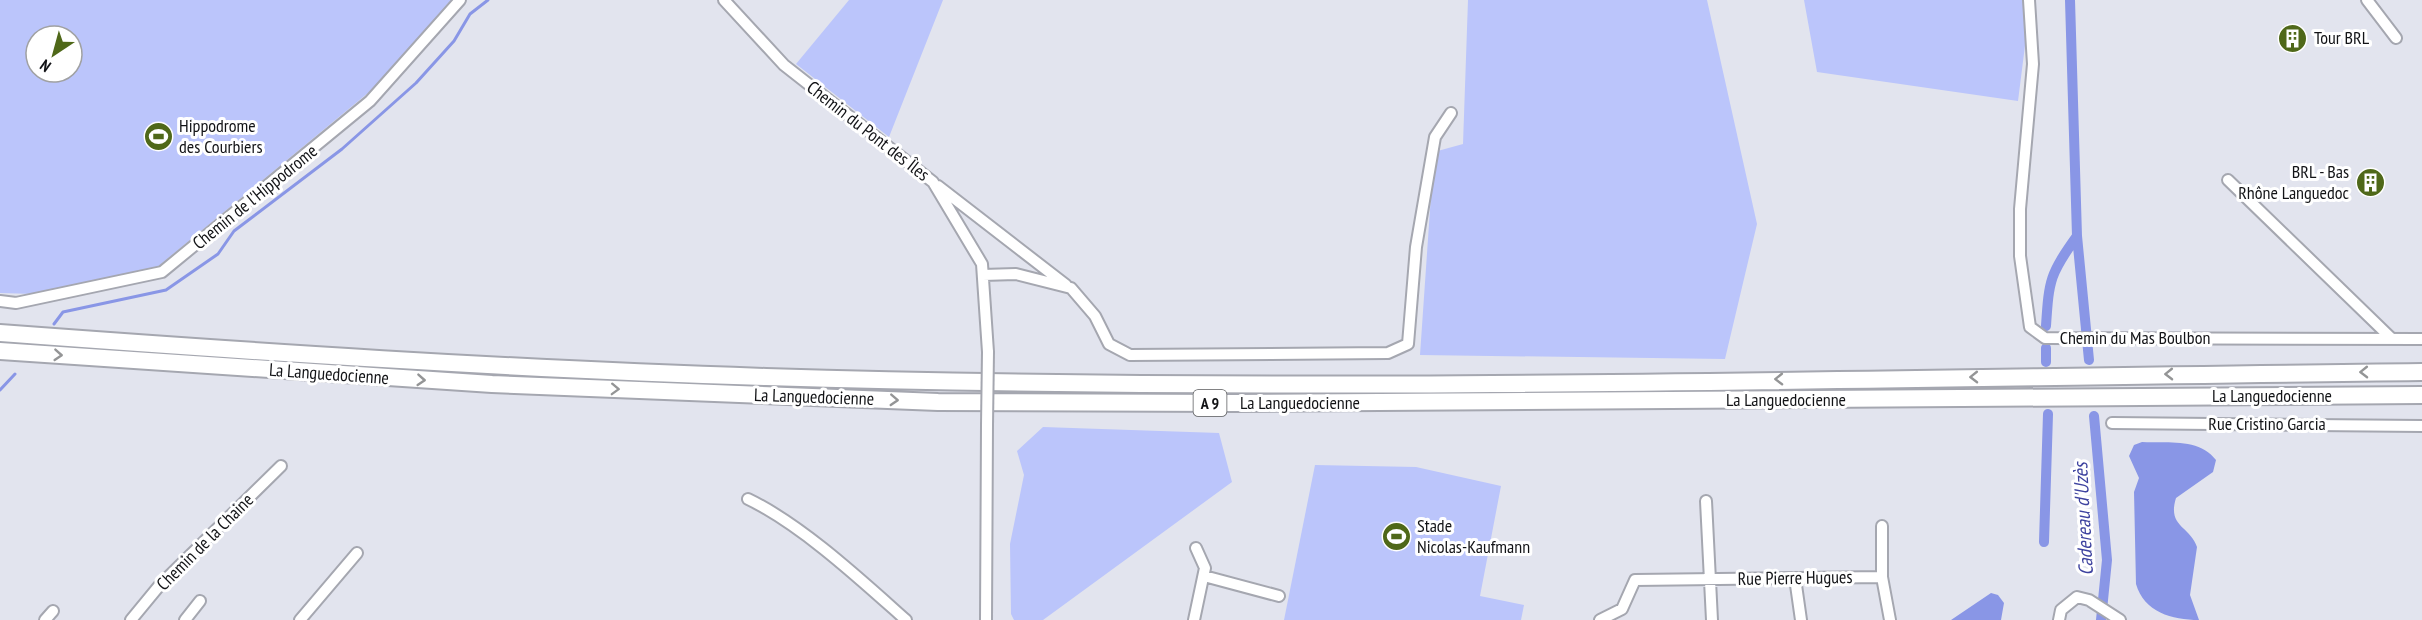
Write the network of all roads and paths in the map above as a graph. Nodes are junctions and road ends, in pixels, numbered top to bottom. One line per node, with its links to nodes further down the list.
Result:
1 (460, 0): 11 (street, Chemin de l'Hippodrome)
2 (724, 0): 8 (street, Chemin du Pont des Îles)
3 (2028, 0): 13 (street, Chemin du Mas Boulbon)
4 (2367, 0): 5 (street)
5 (2396, 38)
6 (1451, 113): 10 (street)
7 (2228, 180): 13 (street)
8 (933, 182): 9 (street, Chemin du Pont des Îles); 10 (street)
9 (983, 275): 10 (street); 39 (street, Chemin du Pont des Îles, bridge)
10 (1071, 288)
11 (0, 301)
12 (0, 333): 16 (highway, La Languedocienne / A 9, one-way to 12)
13 (2391, 338): 14 (street, Chemin du Mas Boulbon)
14 (2422, 339)
15 (0, 351): 17 (highway, La Languedocienne / A 9, one-way to 17)
16 (2422, 372)
17 (2422, 395)
18 (2112, 423): 19 (street, Rue Cristino Garcia)
19 (2422, 426)
20 (281, 466): 35 (street, Chemin de la Chaine)
21 (748, 499): 38 (street)
22 (1706, 501): 29 (street)
23 (1881, 526): 27 (street)
24 (1196, 548): 26 (street)
25 (357, 553): 37 (street)
26 (1204, 576): 30 (street); 40 (street)
27 (1882, 577): 28 (street, Rue Pierre Hugues); 45 (street)
28 (1795, 578): 29 (street, Rue Pierre Hugues); 44 (street)
29 (1708, 580): 32 (street, Rue Pierre Hugues); 43 (street)
30 (1279, 596)
31 (200, 602): 36 (street)
32 (1622, 609): 41 (street); 42 (street)
33 (52, 610): 34 (street)
34 (45, 620)
35 (131, 620)
36 (185, 620)
37 (300, 620)
38 (906, 620)
39 (986, 620)
40 (1194, 620)
41 (1600, 620)
42 (1627, 620)
43 (1712, 620)
44 (1800, 620)
45 (1890, 620)
46 (2059, 620): 47 (street)
47 (2120, 620)

